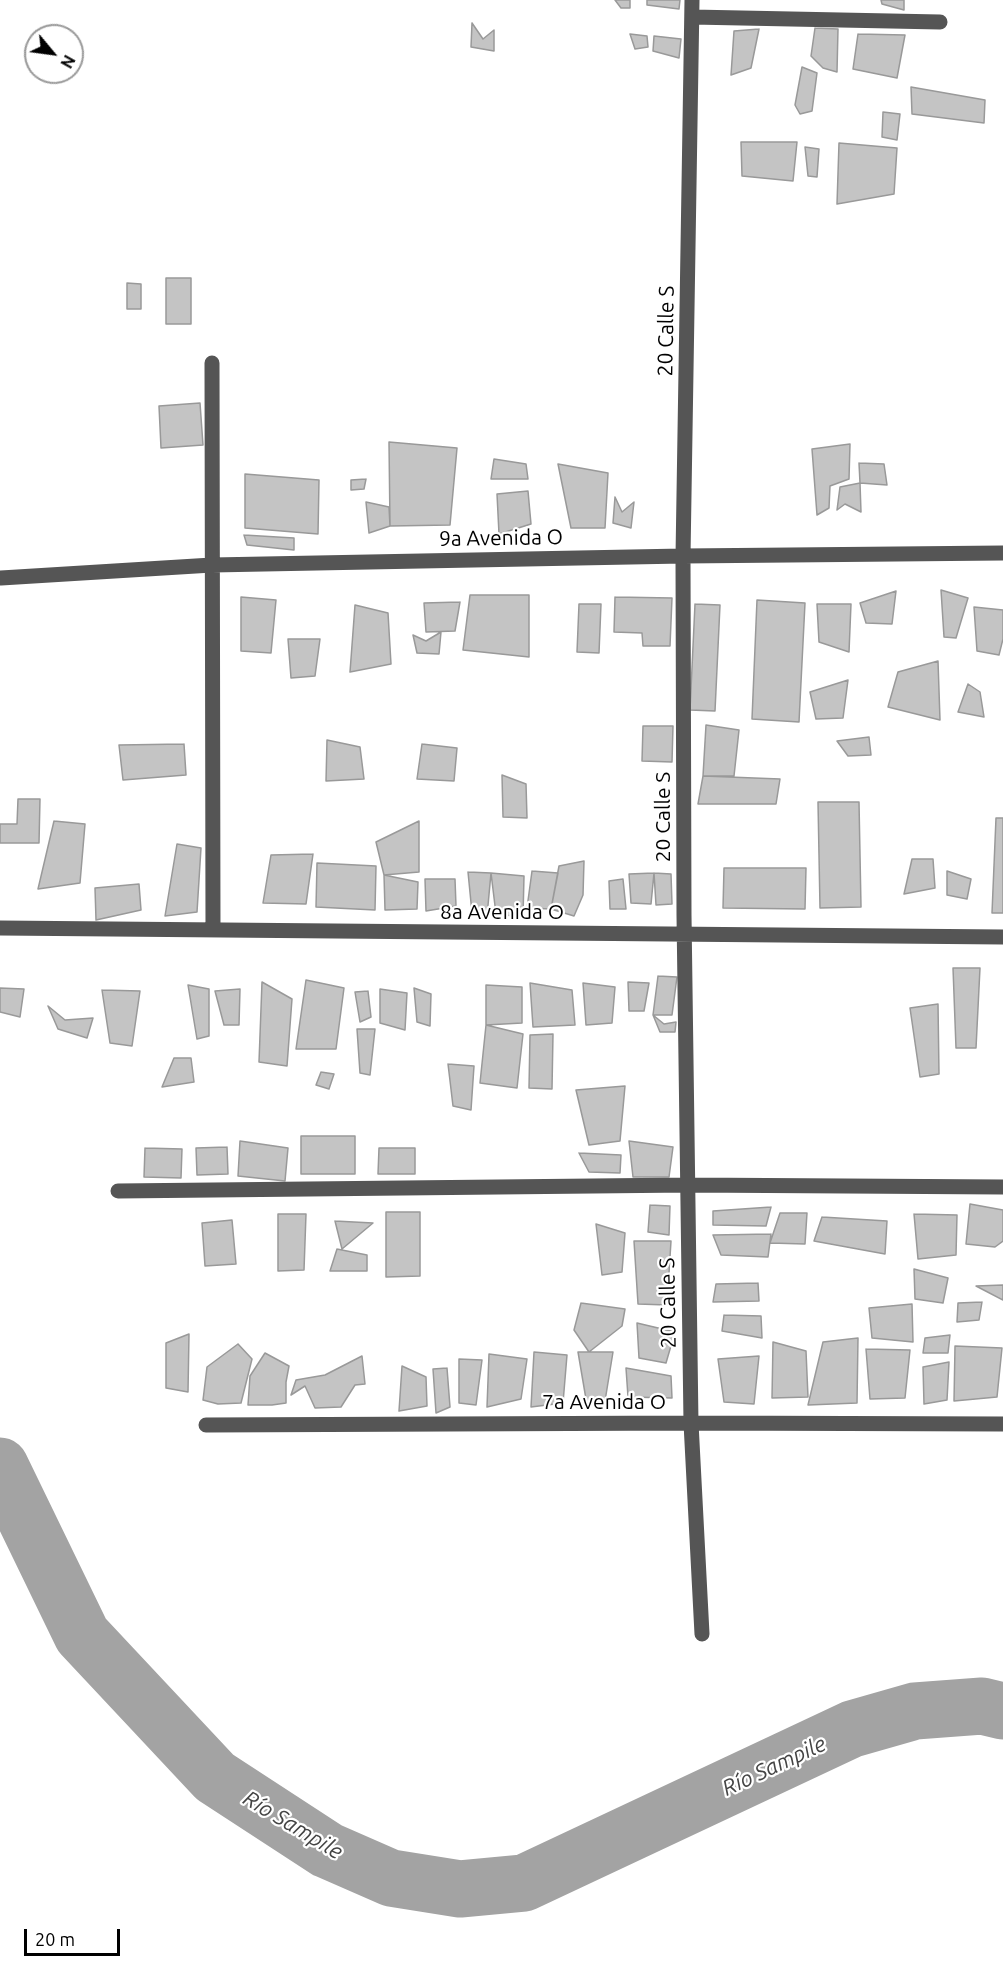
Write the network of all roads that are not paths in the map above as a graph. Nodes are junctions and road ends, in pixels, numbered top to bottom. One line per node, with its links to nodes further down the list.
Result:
1 (692, 0): 2 (street, 20 Calle S)
2 (692, 17): 3 (street); 6 (street, 20 Calle S)
3 (940, 22)
4 (212, 363): 7 (street)
5 (1003, 553): 6 (street, 9a Avenida O)
6 (683, 556): 7 (street, 9a Avenida O); 11 (street, 20 Calle S)
7 (212, 565): 8 (street, 9a Avenida O); 10 (street)
8 (1, 578)
9 (0, 928): 10 (street, 8a Avenida O)
10 (213, 930): 11 (street, 8a Avenida O)
11 (684, 934): 12 (street, 8a Avenida O); 13 (street, 20 Calle S)
12 (1003, 937)
13 (688, 1185): 14 (street); 15 (street); 16 (street, 20 Calle S)
14 (1003, 1187)
15 (117, 1191)
16 (691, 1423): 17 (street, 7a Avenida O); 18 (street, 7a Avenida O); 19 (street, 20 Calle S)
17 (1003, 1424)
18 (206, 1425)
19 (702, 1634)

